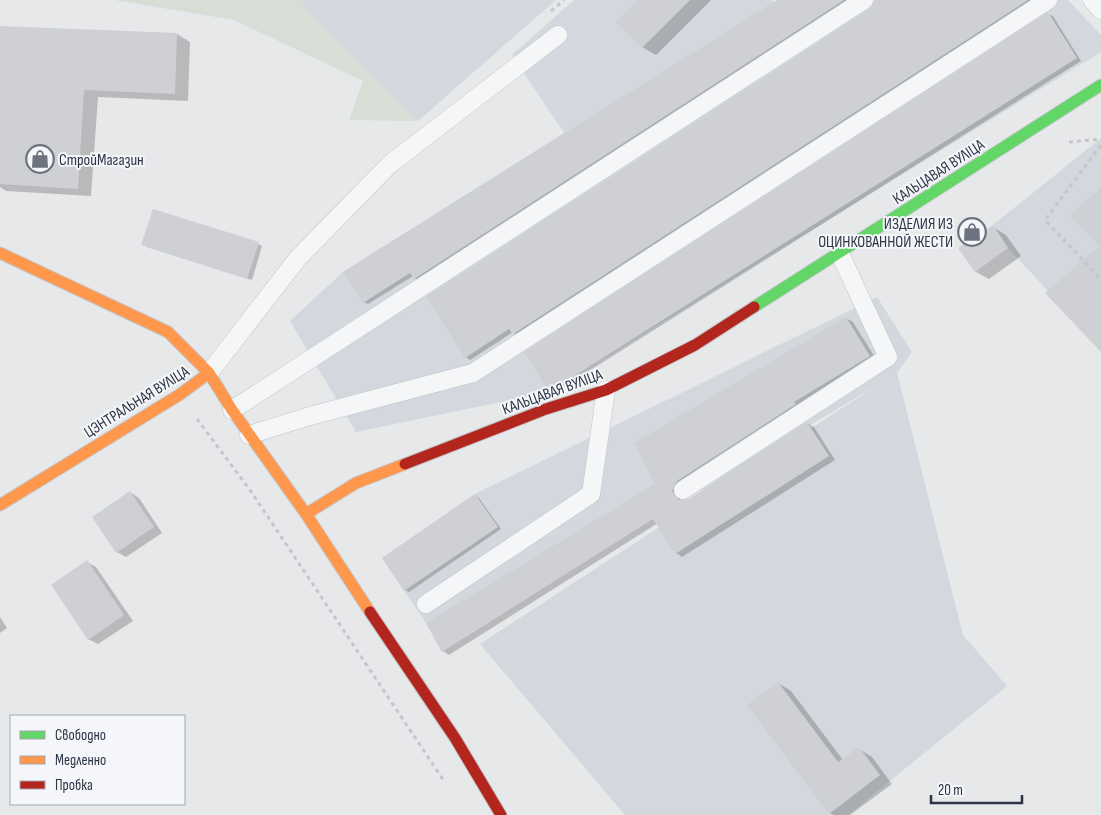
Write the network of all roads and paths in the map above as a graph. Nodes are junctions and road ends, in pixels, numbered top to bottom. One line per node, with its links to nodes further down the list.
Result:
1 (864, 0): 14 (lane)
2 (1048, 0): 15 (lane)
3 (1092, 0): 4 (lane)
4 (1101, 10)
5 (558, 35): 11 (lane)
6 (1101, 85): 9 (street, КАЛЬЦАВАЯ ВУЛІЦА)
7 (1101, 145): 10 (path)
8 (0, 253): 11 (street, ЦЭНТРАЛЬНАЯ ВУЛІЦА)
9 (840, 254): 12 (street, КАЛЬЦАВАЯ ВУЛІЦА); 18 (lane)
10 (1101, 278)
11 (209, 373): 13 (street, ЦЭНТРАЛЬНАЯ ВУЛІЦА); 14 (street)
12 (606, 390): 20 (street, КАЛЬЦАВАЯ ВУЛІЦА); 21 (lane)
13 (179, 395): 17 (path); 19 (street, ЦЭНТРАЛЬНАЯ ВУЛІЦА)
14 (232, 410): 15 (street)
15 (249, 435): 16 (street)
16 (276, 473): 17 (path); 20 (street)
17 (250, 490): 22 (path)
18 (684, 490)
19 (0, 504)
20 (306, 514): 23 (street)
21 (426, 604)
22 (448, 787)
23 (501, 815)

